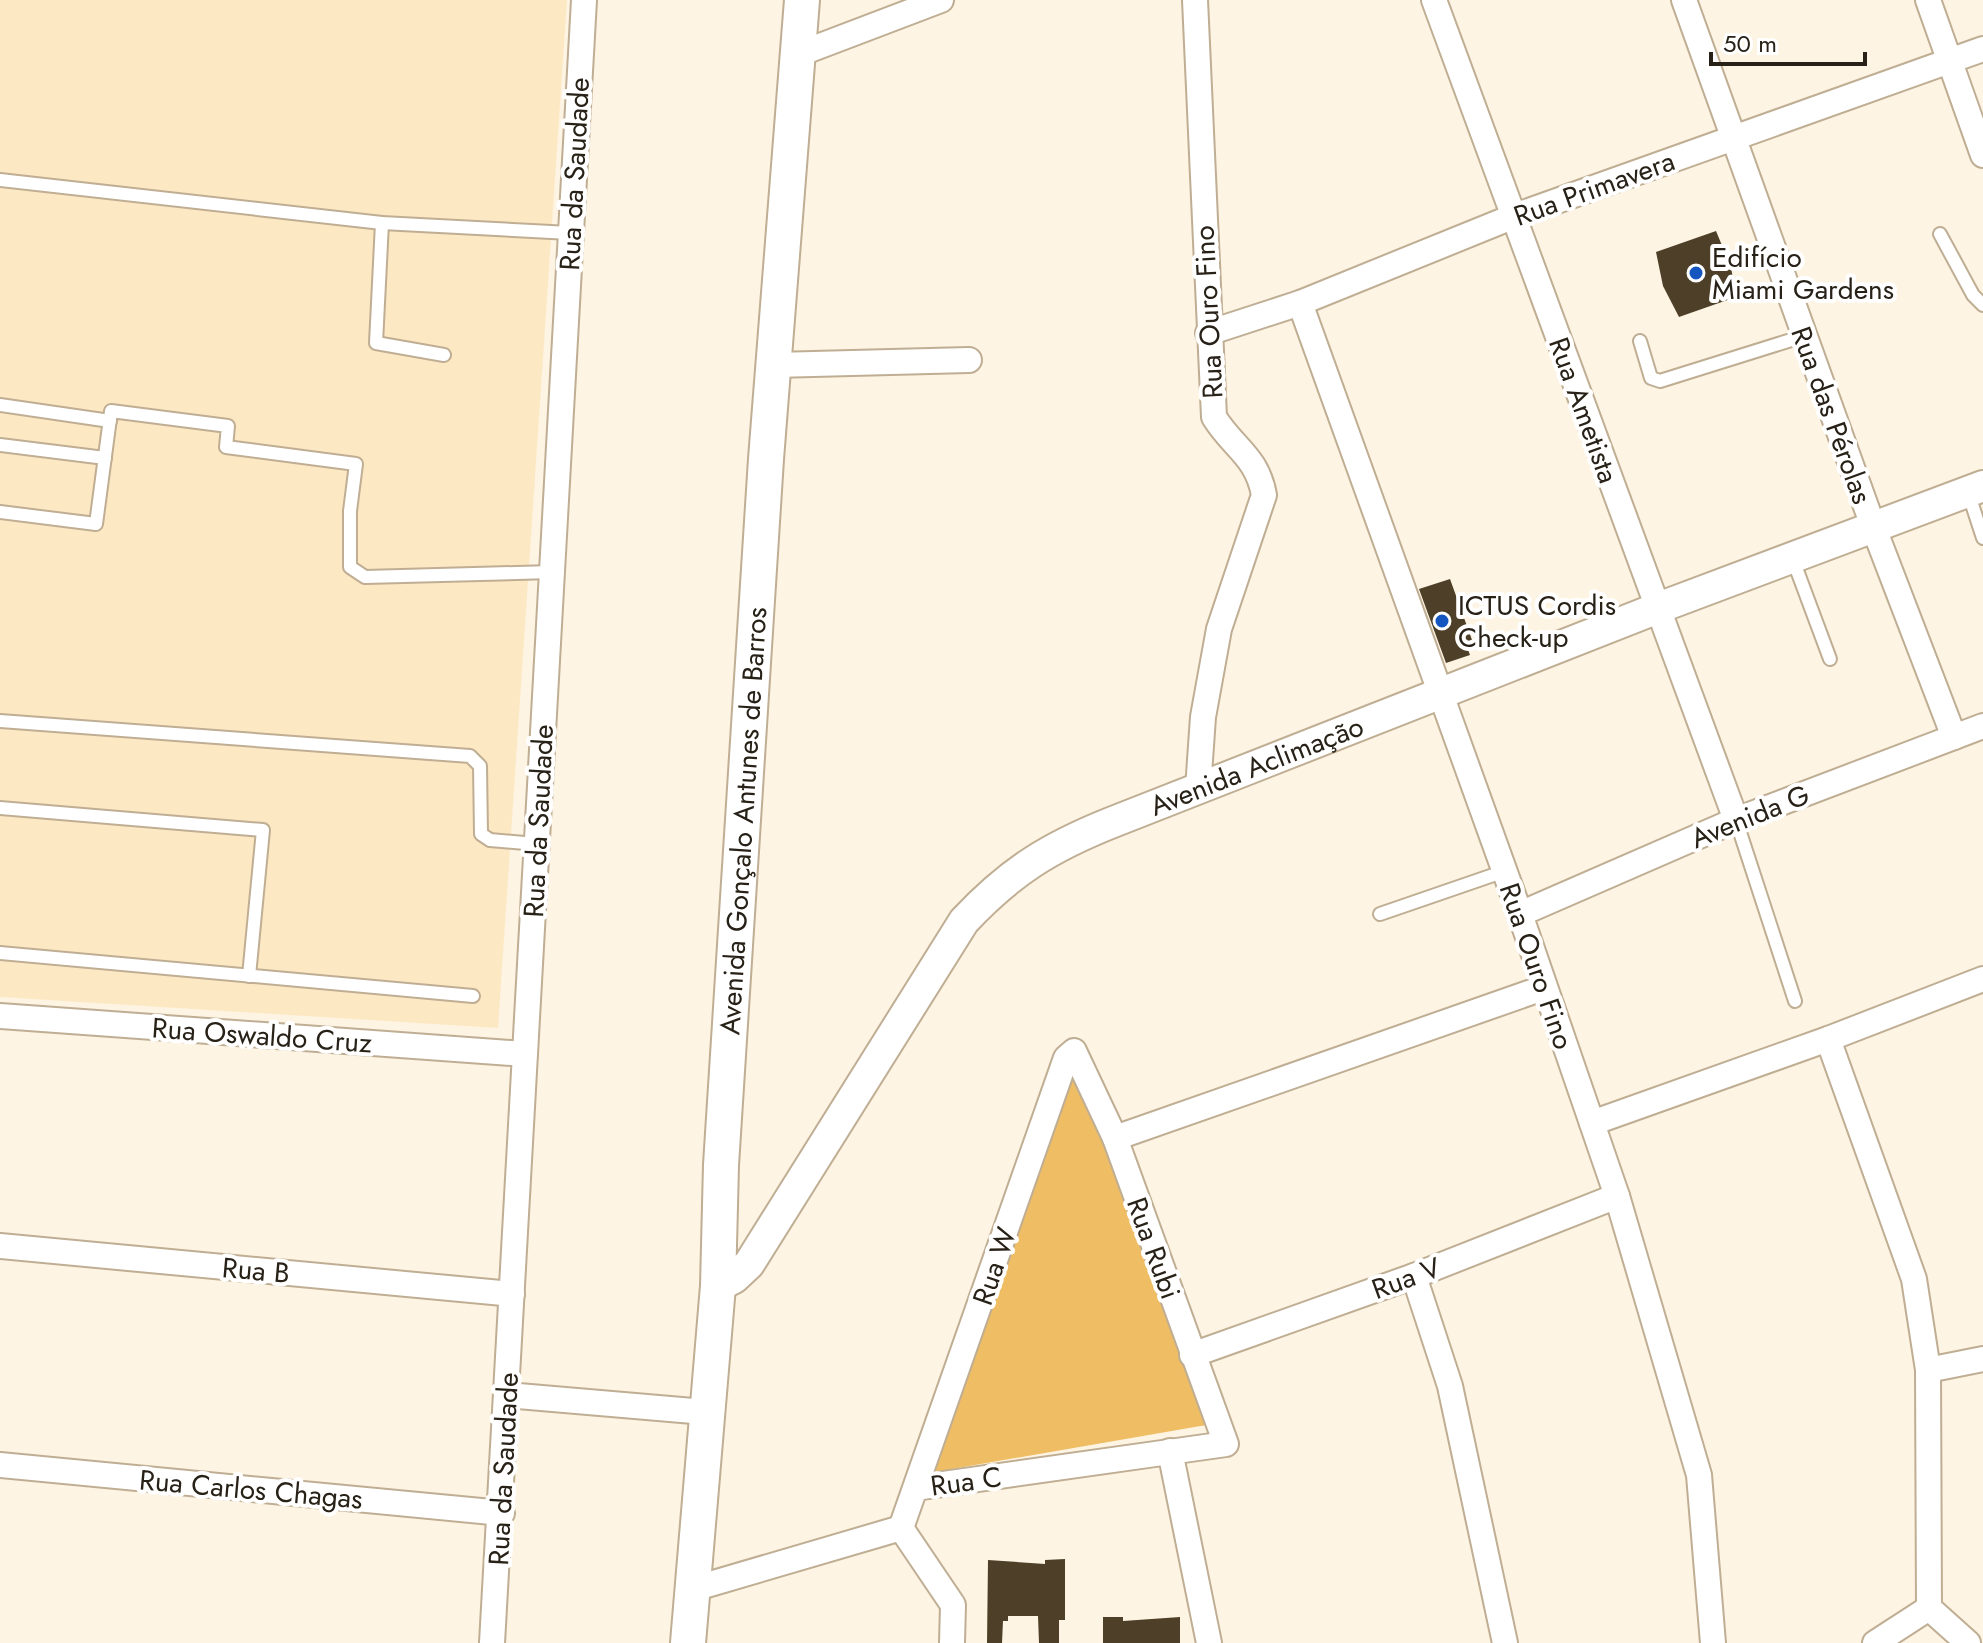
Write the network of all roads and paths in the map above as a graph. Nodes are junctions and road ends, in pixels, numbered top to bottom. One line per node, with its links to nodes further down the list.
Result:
1 (584, 0): 16 (street, Rua da Saudade)
2 (802, 0): 9 (main road, Avenida Gonçalo Antunes de Barros)
3 (941, 0): 9 (street)
4 (1195, 0): 20 (street, Rua Ouro Fino)
5 (1434, 0): 14 (street, Rua Ametista)
6 (1684, 0): 11 (street, Rua das Pérolas)
7 (1928, 0): 10 (street)
8 (1983, 49): 10 (street, Rua Primavera)
9 (799, 54): 25 (main road, Avenida Gonçalo Antunes de Barros)
10 (1950, 61): 11 (street, Rua Primavera); 12 (street)
11 (1734, 138): 14 (street, Rua Primavera); 21 (street, Rua das Pérolas)
12 (1983, 155)
13 (0, 180): 15 (lane)
14 (1512, 217): 18 (street, Rua Primavera); 36 (street, Rua Ametista)
15 (382, 223): 16 (lane); 23 (lane)
16 (570, 233): 35 (street, Rua da Saudade)
17 (1940, 234): 19 (lane)
18 (1300, 303): 20 (street, Rua Primavera); 38 (street, Rua Ouro Fino)
19 (1983, 305)
20 (1208, 333): 42 (street, Rua Ouro Fino)
21 (1804, 336): 22 (lane); 32 (street, Rua das Pérolas)
22 (1640, 341)
23 (444, 355)
24 (969, 360): 25 (street)
25 (774, 365): 64 (main road, Avenida Gonçalo Antunes de Barros)
26 (0, 405): 27 (lane)
27 (110, 421): 29 (lane); 35 (lane)
28 (0, 445): 29 (lane)
29 (105, 458): 31 (lane)
30 (1975, 489): 32 (street, Avenida Aclimação); 33 (lane)
31 (0, 512)
32 (1873, 526): 34 (street, Avenida Aclimação); 41 (street, Rua das Pérolas)
33 (1983, 538)
34 (1792, 557): 36 (street, Avenida Aclimação); 37 (lane)
35 (552, 572): 45 (street, Rua da Saudade)
36 (1658, 608): 38 (street, Avenida Aclimação); 44 (street, Rua Ametista)
37 (1830, 659)
38 (1442, 695): 42 (street, Avenida Aclimação); 46 (street, Rua Ouro Fino)
39 (0, 721): 45 (lane)
40 (1983, 726): 41 (street, Avenida G)
41 (1954, 737): 44 (street, Avenida G)
42 (1198, 789): 64 (street, Avenida Aclimação)
43 (0, 808): 50 (lane)
44 (1736, 820): 48 (street, Avenida G); 54 (lane)
45 (536, 844): 57 (street, Rua da Saudade)
46 (1505, 871): 47 (lane); 48 (street, Rua Ouro Fino)
47 (1380, 914)
48 (1520, 914): 52 (street, Rua Ouro Fino)
49 (0, 953): 50 (lane)
50 (249, 976): 53 (lane)
51 (1983, 979): 56 (street)
52 (1543, 988): 59 (street, Rua Ouro Fino); 60 (street)
53 (473, 996)
54 (1795, 1001)
55 (0, 1016): 57 (street, Rua Oswaldo Cruz)
56 (1828, 1039): 59 (street); 68 (street)
57 (525, 1054): 65 (street, Rua da Saudade)
58 (1078, 1054): 60 (street, Rua Rubi); 74 (street, Rua W)
59 (1592, 1123): 61 (street, Rua Ouro Fino)
60 (1115, 1138): 66 (street, Rua Rubi)
61 (1617, 1196): 63 (street, Rua V); 84 (street, Rua Ouro Fino)
62 (0, 1246): 65 (street, Rua B)
63 (1414, 1276): 66 (street, Rua V); 83 (street)
64 (718, 1286): 70 (main road, Avenida Gonçalo Antunes de Barros)
65 (512, 1294): 69 (street, Rua da Saudade)
66 (1192, 1355): 71 (street, Rua Rubi)
67 (1983, 1359): 68 (street)
68 (1928, 1370): 78 (street)
69 (507, 1395): 70 (street); 75 (street, Rua da Saudade)
70 (705, 1412): 77 (main road, Avenida Gonçalo Antunes de Barros)
71 (1226, 1444): 72 (street, Rua C)
72 (1170, 1451): 74 (street, Rua C); 82 (street)
73 (0, 1465): 75 (street, Rua Carlos Chagas)
74 (915, 1488): 76 (street, Rua C)
75 (502, 1513): 79 (street, Rua da Saudade)
76 (901, 1528): 77 (street, Rua C); 81 (street)
77 (693, 1589): 80 (main road, Avenida Gonçalo Antunes de Barros)
78 (1929, 1608): 85 (street); 86 (street)
79 (492, 1643)
80 (688, 1643)
81 (952, 1643)
82 (1209, 1643)
83 (1505, 1643)
84 (1713, 1643)
85 (1875, 1643)
86 (1968, 1643)

